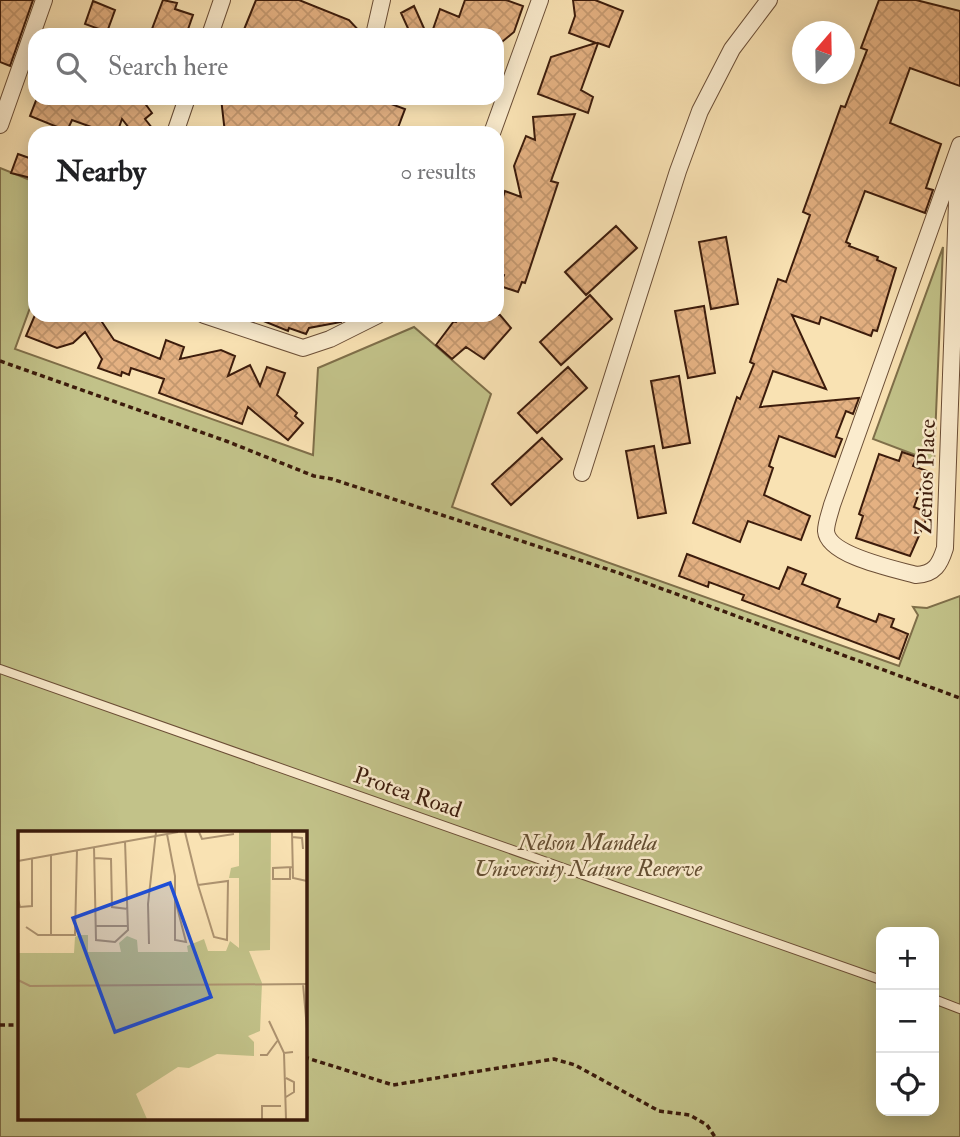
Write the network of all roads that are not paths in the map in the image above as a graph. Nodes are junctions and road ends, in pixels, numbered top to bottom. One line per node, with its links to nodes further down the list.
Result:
1 (44, 0): 6 (street)
2 (222, 0): 7 (street)
3 (382, 0): 8 (street)
4 (540, 0): 10 (street)
5 (769, 0): 19 (street)
6 (34, 28)
7 (212, 28)
8 (376, 28)
9 (28, 45): 13 (street)
10 (504, 90)
11 (185, 105): 14 (street)
12 (499, 105): 15 (street)
13 (0, 125)
14 (177, 126)
15 (494, 126)
16 (958, 152): 16 (street, Zenios Place)
17 (225, 322): 18 (street)
18 (364, 322)
19 (582, 473)
20 (0, 669): 21 (lane, Protea Road)
21 (876, 978)
22 (939, 1001): 23 (lane)
23 (960, 1009)

